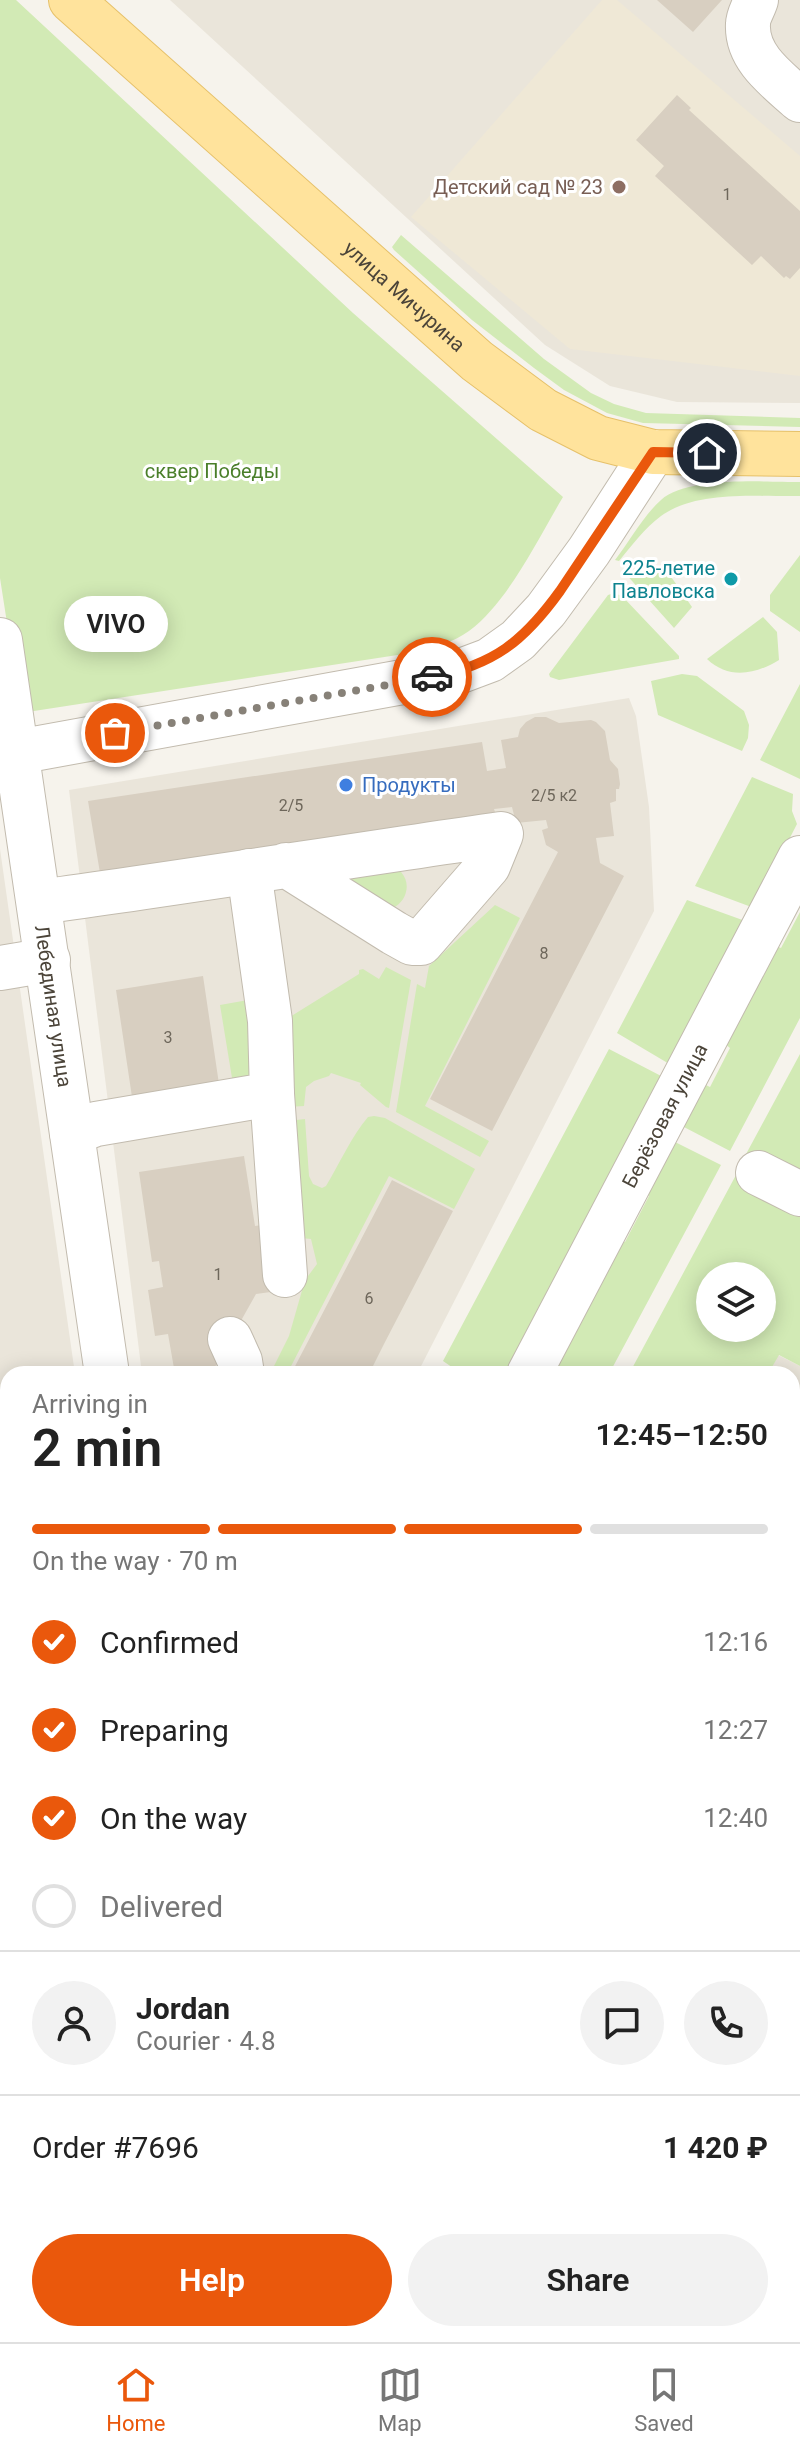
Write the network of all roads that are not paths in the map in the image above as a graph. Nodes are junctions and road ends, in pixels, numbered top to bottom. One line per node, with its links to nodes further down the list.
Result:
1 (71, 0): 4 (main road, улица Мичурина)
2 (756, 0): 3 (street)
3 (800, 100)
4 (653, 452): 5 (main road, улица Мичурина); 7 (street)
5 (800, 454)
6 (0, 640): 7 (street, Лебединая улица)
7 (9, 753): 9 (street, Лебединая улица)
8 (800, 858): 18 (street, Берёзовая улица)
9 (40, 902): 10 (street, Лебединая улица); 12 (street)
10 (48, 960): 11 (street); 13 (street, Лебединая улица)
11 (0, 968)
12 (272, 1094): 13 (street); 16 (street)
13 (72, 1133): 17 (street, Лебединая улица)
14 (758, 1173): 15 (street)
15 (800, 1194)
16 (285, 1275)
17 (106, 1366)
18 (533, 1366)

